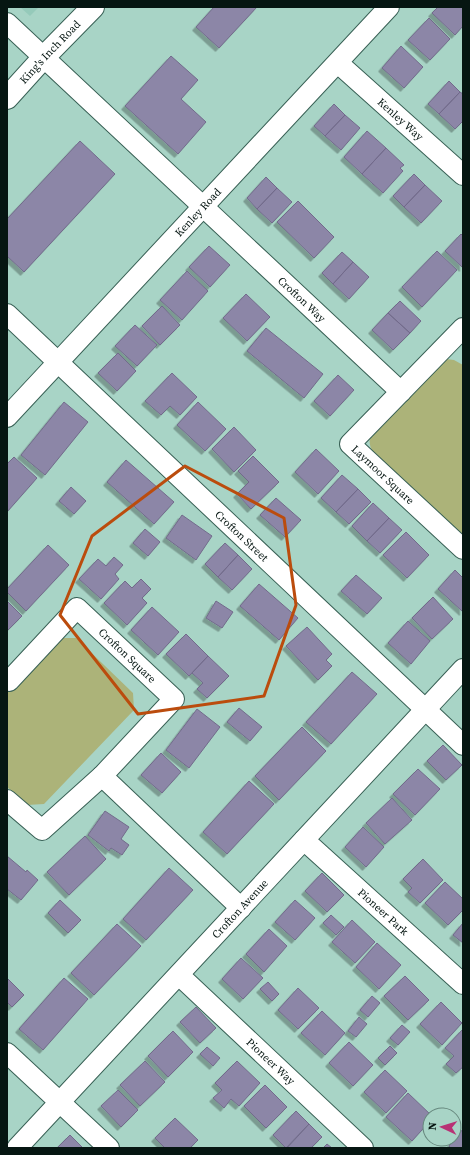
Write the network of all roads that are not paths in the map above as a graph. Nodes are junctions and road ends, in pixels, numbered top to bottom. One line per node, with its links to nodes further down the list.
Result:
1 (93, 7): 4 (street, King's Inch Road)
2 (389, 7): 5 (street, Kenley Road)
3 (7, 22): 4 (street, Crofton Way)
4 (44, 57): 6 (street, King's Inch Road); 8 (street, Crofton Way)
5 (338, 63): 7 (street, Kenley Way); 8 (street, Kenley Road)
6 (7, 98)
7 (463, 176)
8 (204, 206): 11 (street, Kenley Road); 12 (street, Crofton Way)
9 (7, 314): 11 (street, Crofton Street)
10 (459, 340): 12 (street, Laymoor Square)
11 (58, 362): 13 (street, Kenley Road); 17 (street, Crofton Street)
12 (401, 392): 14 (street, Laymoor Square)
13 (7, 417)
14 (463, 549)
15 (463, 669): 17 (street, Crofton Avenue)
16 (8, 681): 19 (street, Crofton Square)
17 (426, 709): 18 (street, Crofton Street); 21 (street, Crofton Avenue)
18 (463, 745)
19 (102, 776): 20 (street, Crofton Square); 22 (street)
20 (7, 800)
21 (304, 840): 22 (street, Crofton Avenue); 24 (street, Pioneer Park)
22 (241, 908): 23 (street, Crofton Avenue)
23 (179, 975): 26 (street, Crofton Avenue); 29 (street, Pioneer Way)
24 (463, 984)
25 (7, 1053): 26 (street)
26 (60, 1103): 27 (street, Crofton Avenue); 28 (street)
27 (17, 1148)
28 (109, 1148)
29 (363, 1148)

